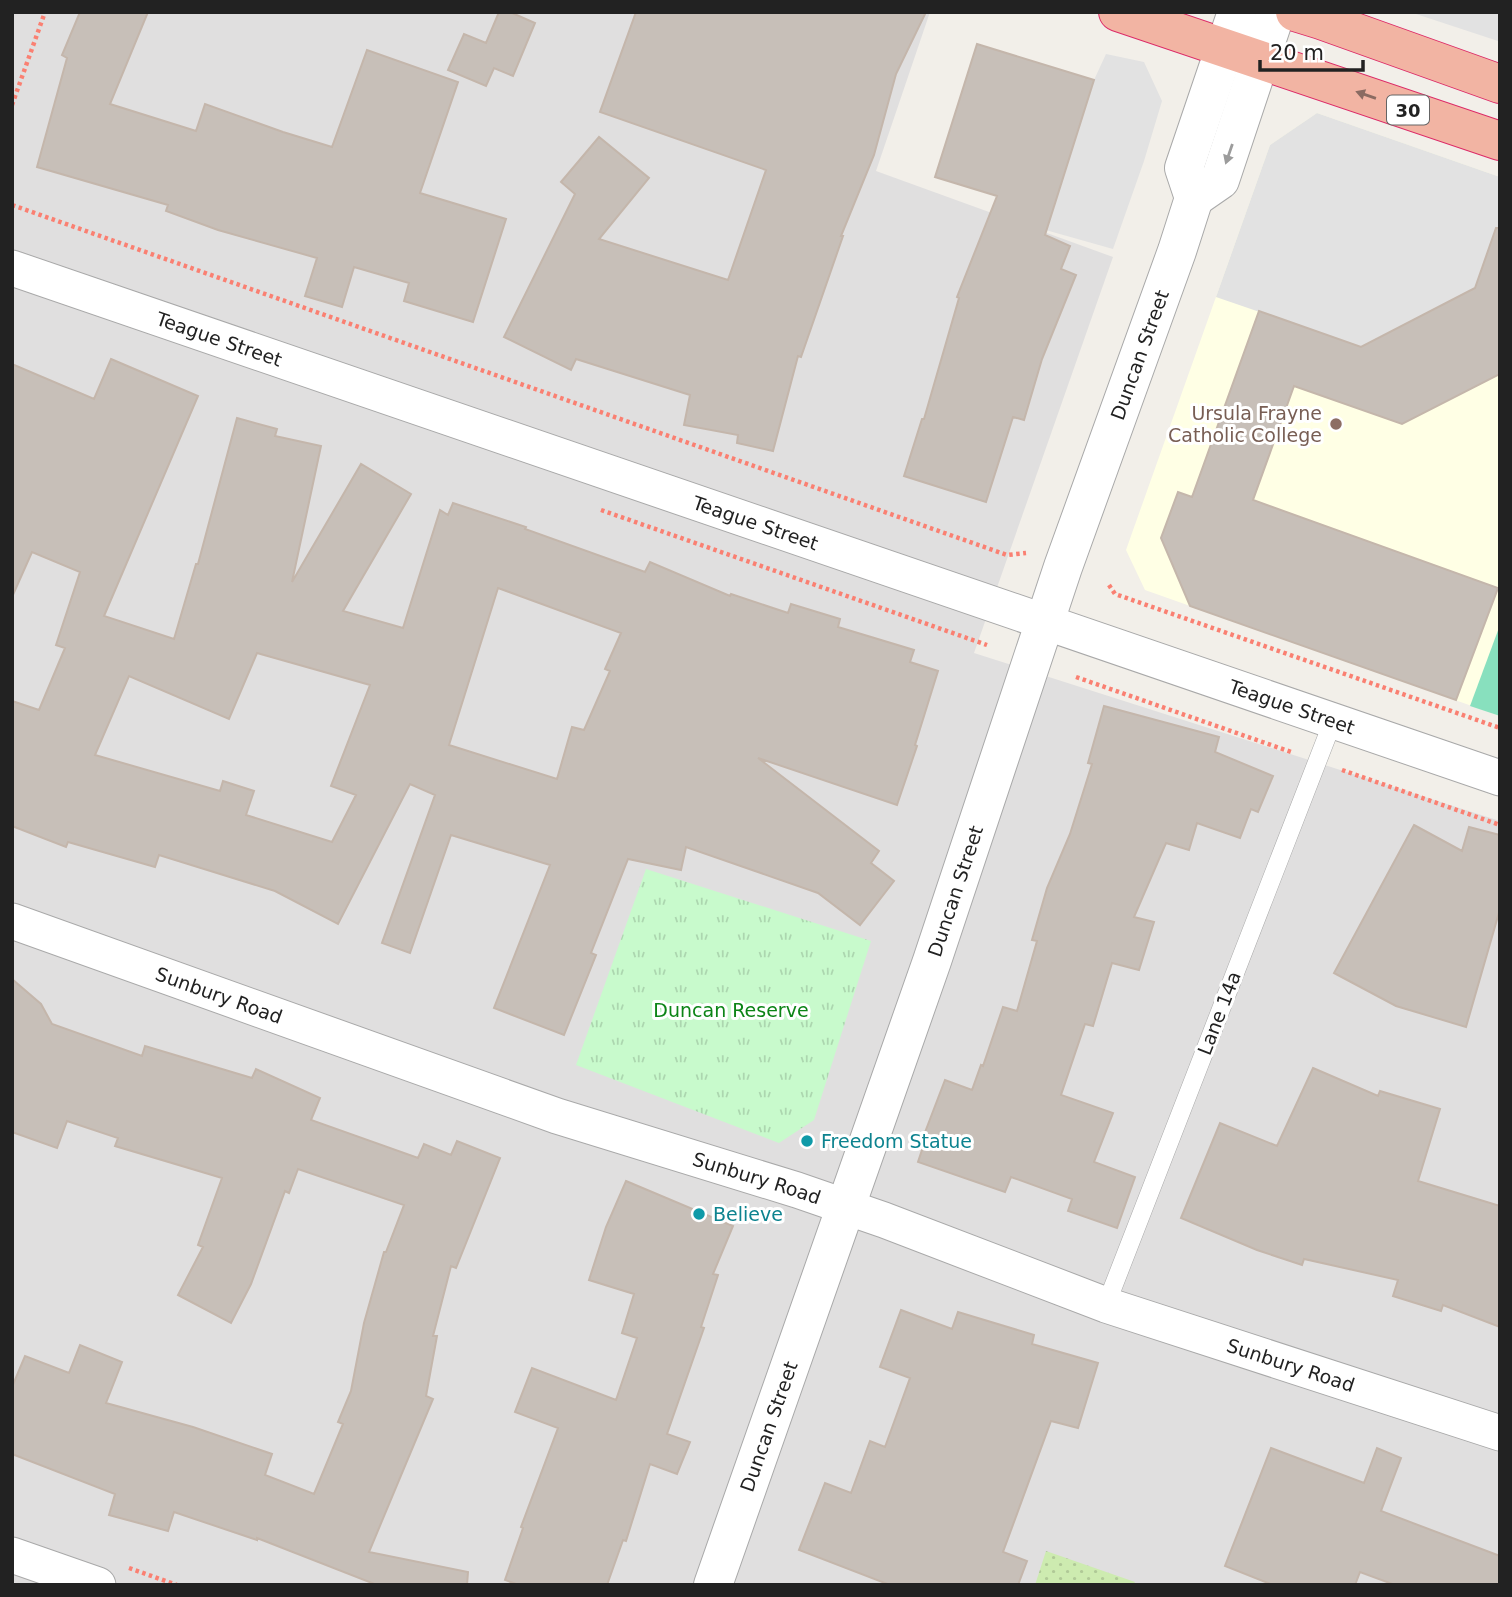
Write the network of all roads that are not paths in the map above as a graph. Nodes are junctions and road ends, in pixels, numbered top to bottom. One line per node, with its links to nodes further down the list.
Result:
1 (1118, 12): 5 (highway, 30)
2 (1237, 12): 5 (street)
3 (1276, 12): 6 (street)
4 (1295, 12): 7 (highway)
5 (1224, 50): 6 (highway, 30); 9 (street)
6 (1261, 61): 8 (highway, 30, one-way to 6); 9 (street, one-way to 9)
7 (1500, 85)
8 (1500, 141)
9 (1194, 198): 11 (street, Duncan Street)
10 (12, 268): 11 (street, Teague Street)
11 (1045, 623): 12 (street, Teague Street); 15 (street, Duncan Street)
12 (1333, 721): 13 (street, Teague Street); 16 (lane, Lane 14a)
13 (1500, 778)
14 (12, 921): 15 (street, Sunbury Road)
15 (847, 1207): 16 (street, Sunbury Road); 20 (street, Duncan Street)
16 (1106, 1305): 17 (street, Sunbury Road)
17 (1500, 1433)
18 (12, 1555): 19 (street)
19 (97, 1585)
20 (713, 1585)

